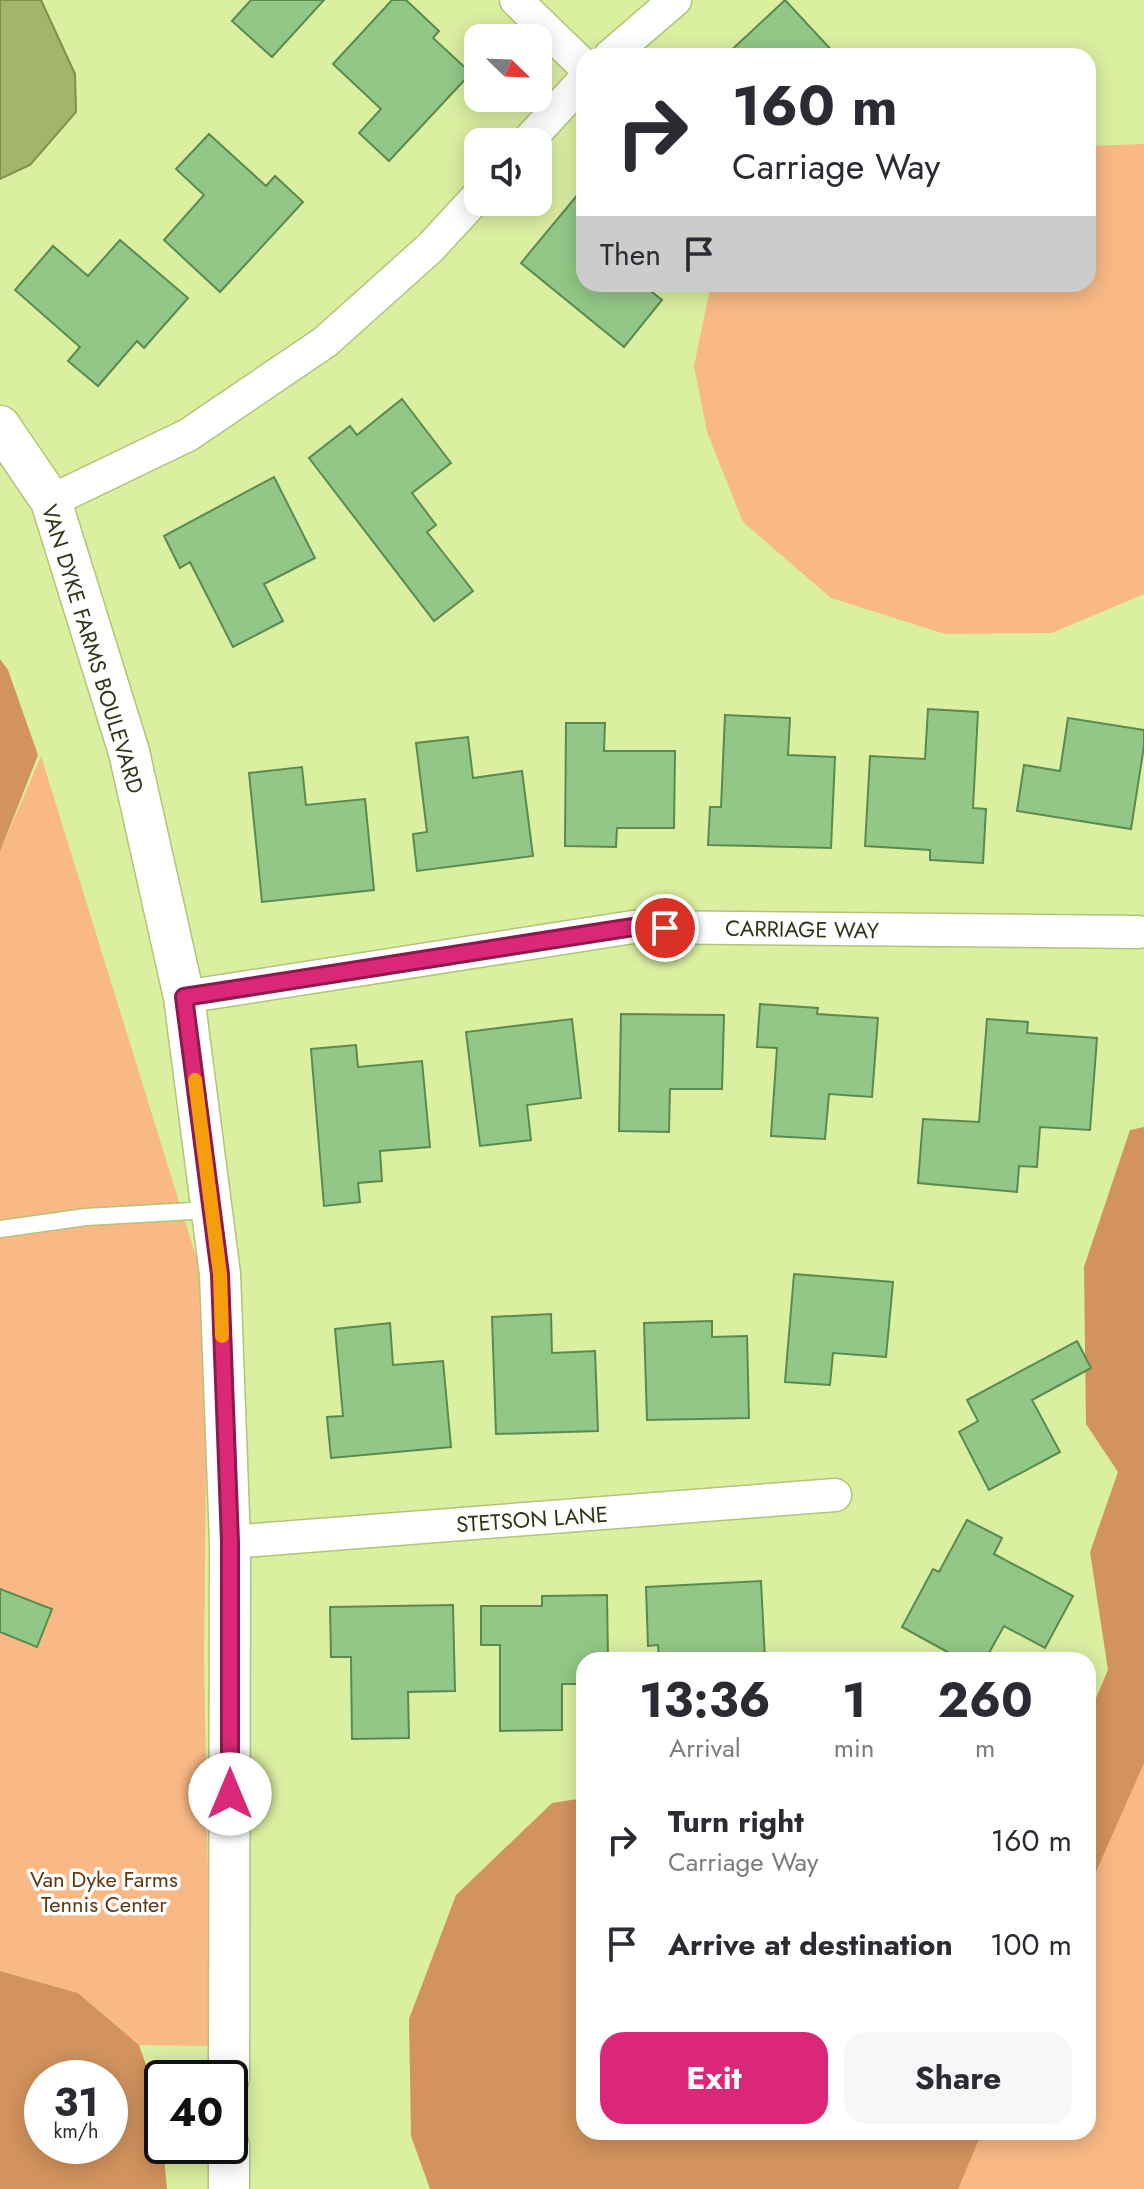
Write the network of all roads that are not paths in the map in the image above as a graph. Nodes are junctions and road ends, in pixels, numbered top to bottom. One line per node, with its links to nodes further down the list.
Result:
1 (516, 0): 4 (street)
2 (675, 0): 3 (street)
3 (619, 48)
4 (576, 58)
5 (576, 89): 6 (street)
6 (540, 128)
7 (464, 211): 9 (street)
8 (0, 426): 9 (street, VAN DYKE FARMS BOULEVARD)
9 (51, 501): 11 (street, VAN DYKE FARMS BOULEVARD)
10 (1138, 932): 11 (street, CARRIAGE WAY)
11 (184, 997): 12 (street, VAN DYKE FARMS BOULEVARD)
12 (212, 1210): 13 (lane); 15 (street, VAN DYKE FARMS BOULEVARD)
13 (0, 1229)
14 (835, 1495): 15 (street, STETSON LANE)
15 (230, 1542): 16 (street, VAN DYKE FARMS BOULEVARD)
16 (229, 2060)
17 (229, 2164): 18 (street)
18 (229, 2189)

